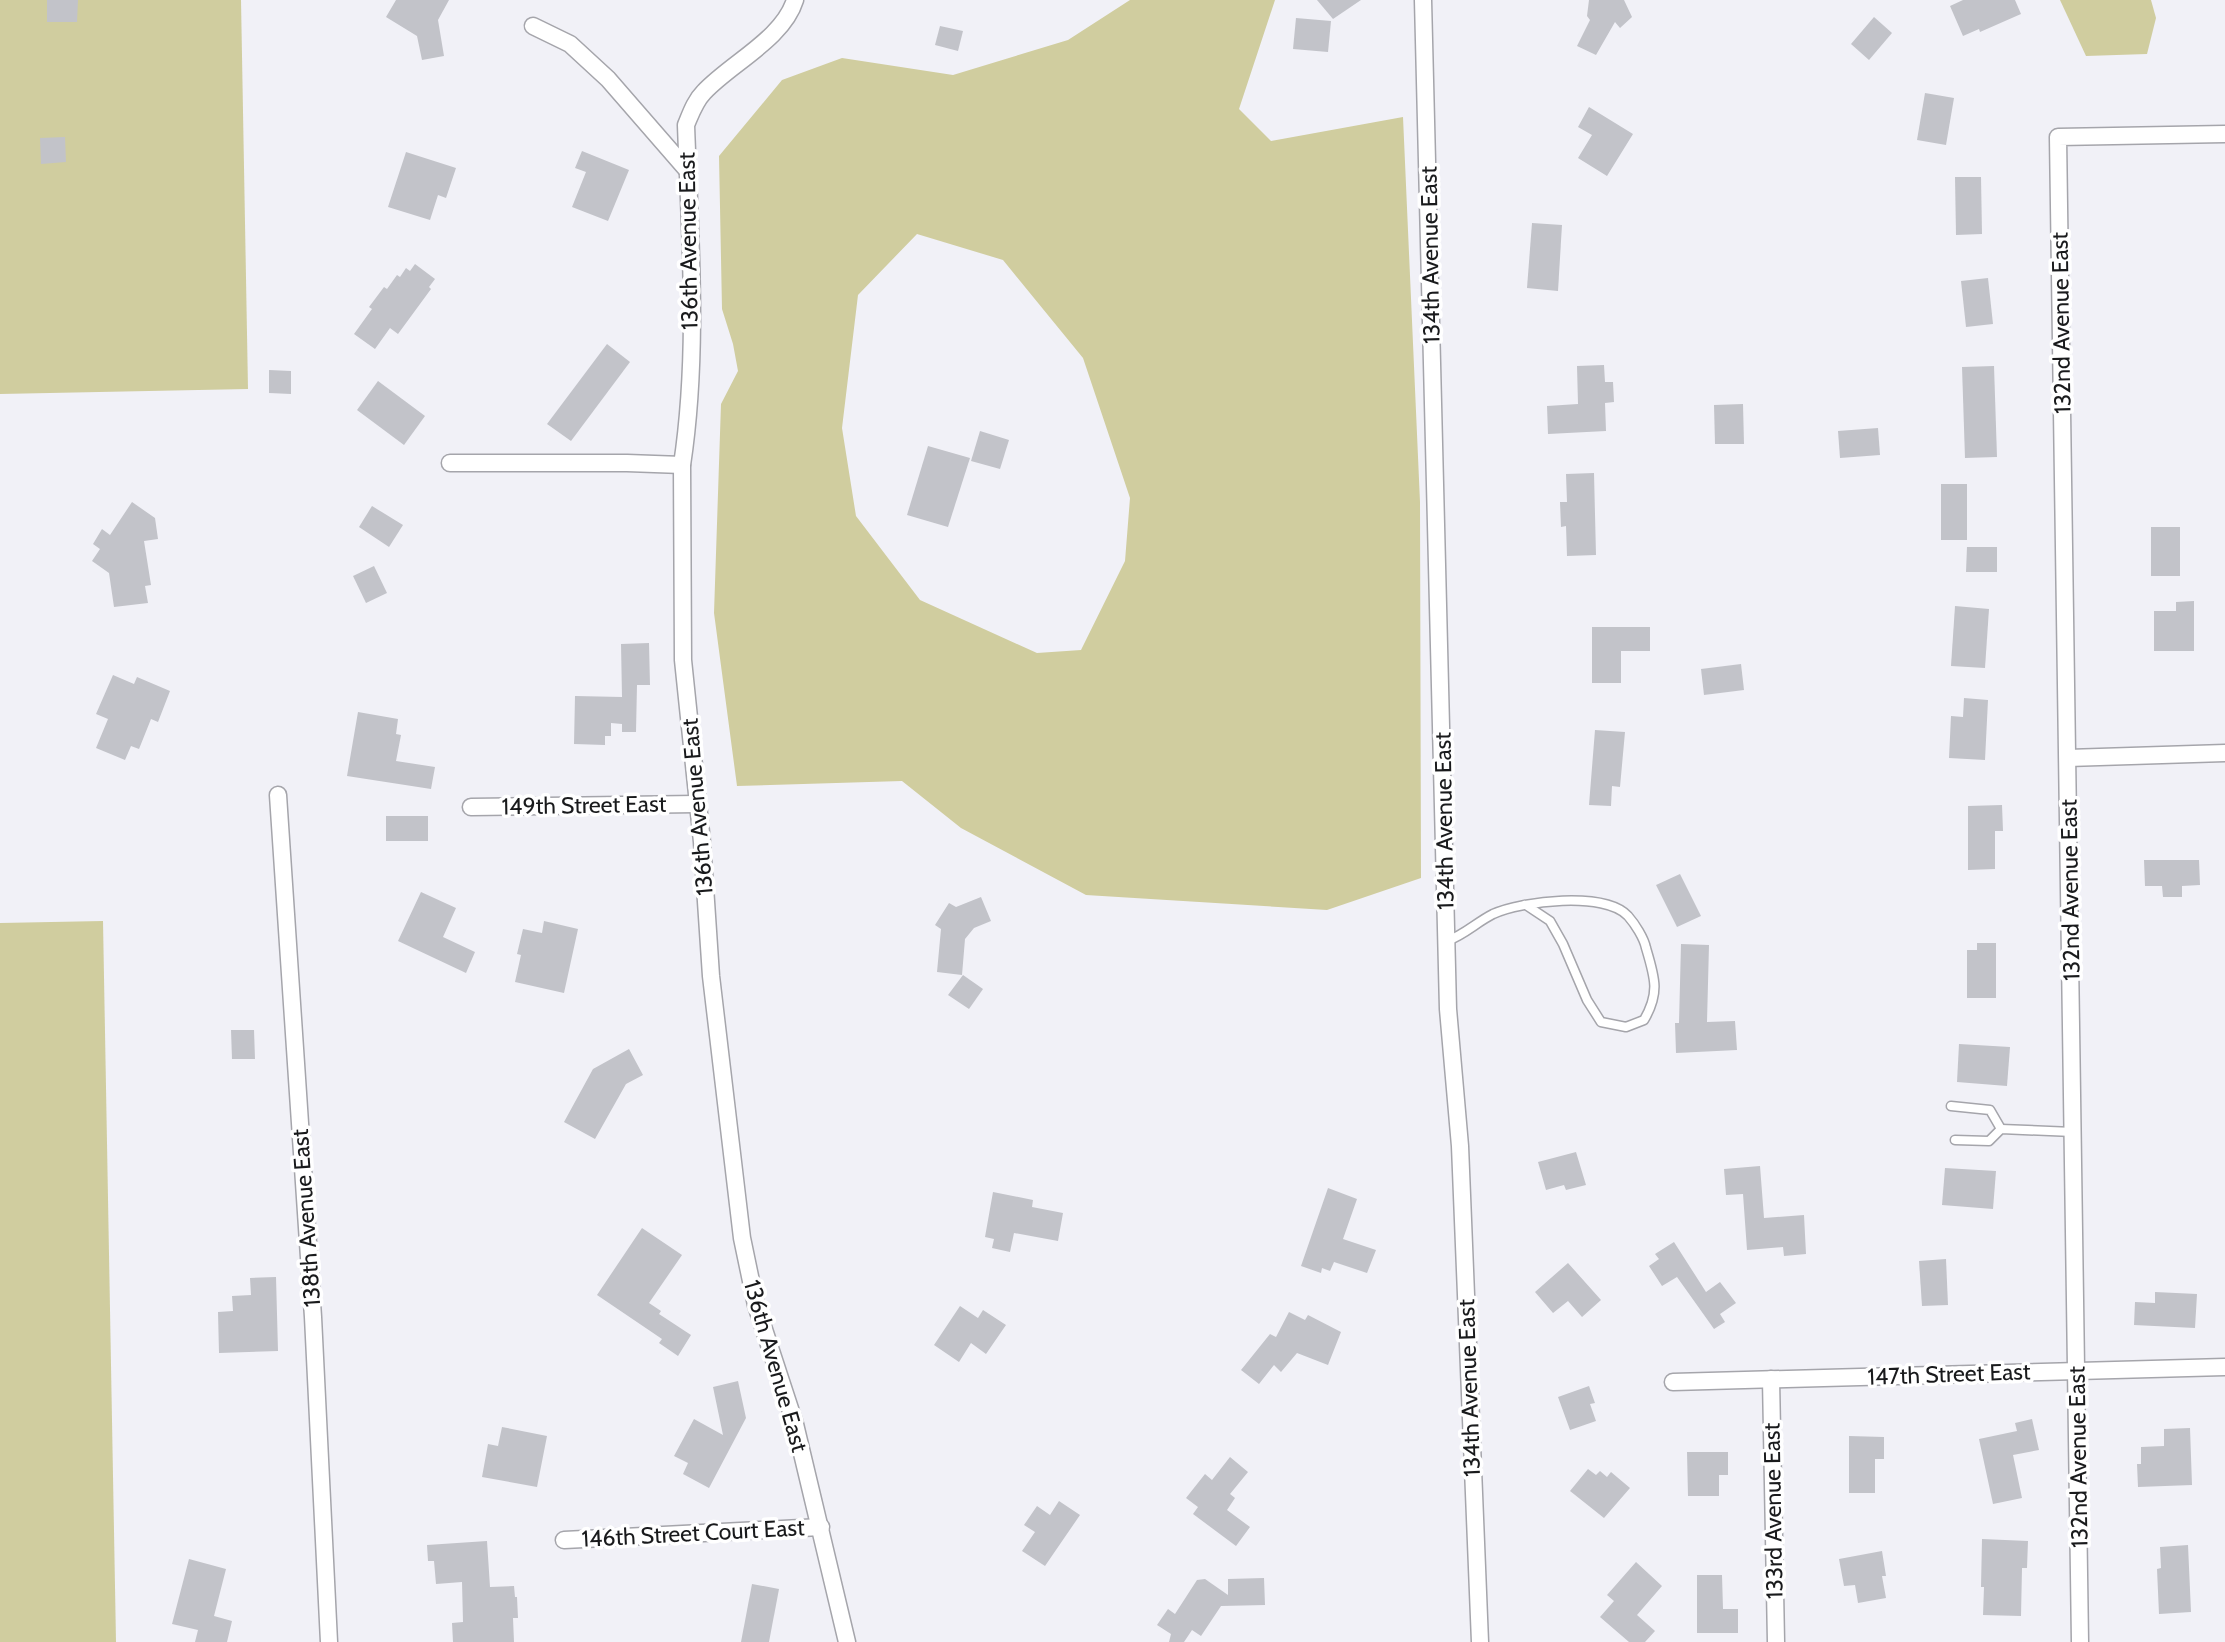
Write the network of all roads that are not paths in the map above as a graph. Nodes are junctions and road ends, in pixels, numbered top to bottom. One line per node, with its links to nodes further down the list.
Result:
1 (795, 0): 5 (street, 136th Avenue East)
2 (1423, 0): 14 (street, 134th Avenue East)
3 (533, 26): 5 (street)
4 (2225, 134): 9 (street, 132nd Avenue East)
5 (688, 172): 7 (street, 136th Avenue East)
6 (450, 463): 7 (street)
7 (682, 465): 11 (street, 136th Avenue East)
8 (2225, 753): 9 (street)
9 (2068, 758): 17 (street, 132nd Avenue East)
10 (278, 795): 25 (street, 138th Avenue East)
11 (697, 804): 12 (street, 149th Street East); 23 (street, 136th Avenue East)
12 (471, 807)
13 (1526, 905): 13 (lane); 14 (lane)
14 (1447, 941): 27 (street, 134th Avenue East)
15 (1951, 1106): 16 (lane)
16 (2001, 1129): 17 (lane); 18 (lane)
17 (2073, 1132): 20 (street, 132nd Avenue East)
18 (1955, 1140)
19 (2225, 1367): 20 (street, 147th Street East)
20 (2077, 1371): 21 (street, 147th Street East); 29 (street, 132nd Avenue East)
21 (1771, 1379): 22 (street, 147th Street East); 28 (street, 133rd Avenue East)
22 (1673, 1382)
23 (821, 1527): 24 (street, 146th Street Court East); 26 (street, 136th Avenue East)
24 (564, 1540)
25 (329, 1642)
26 (847, 1642)
27 (1480, 1642)
28 (1776, 1642)
29 (2080, 1642)

